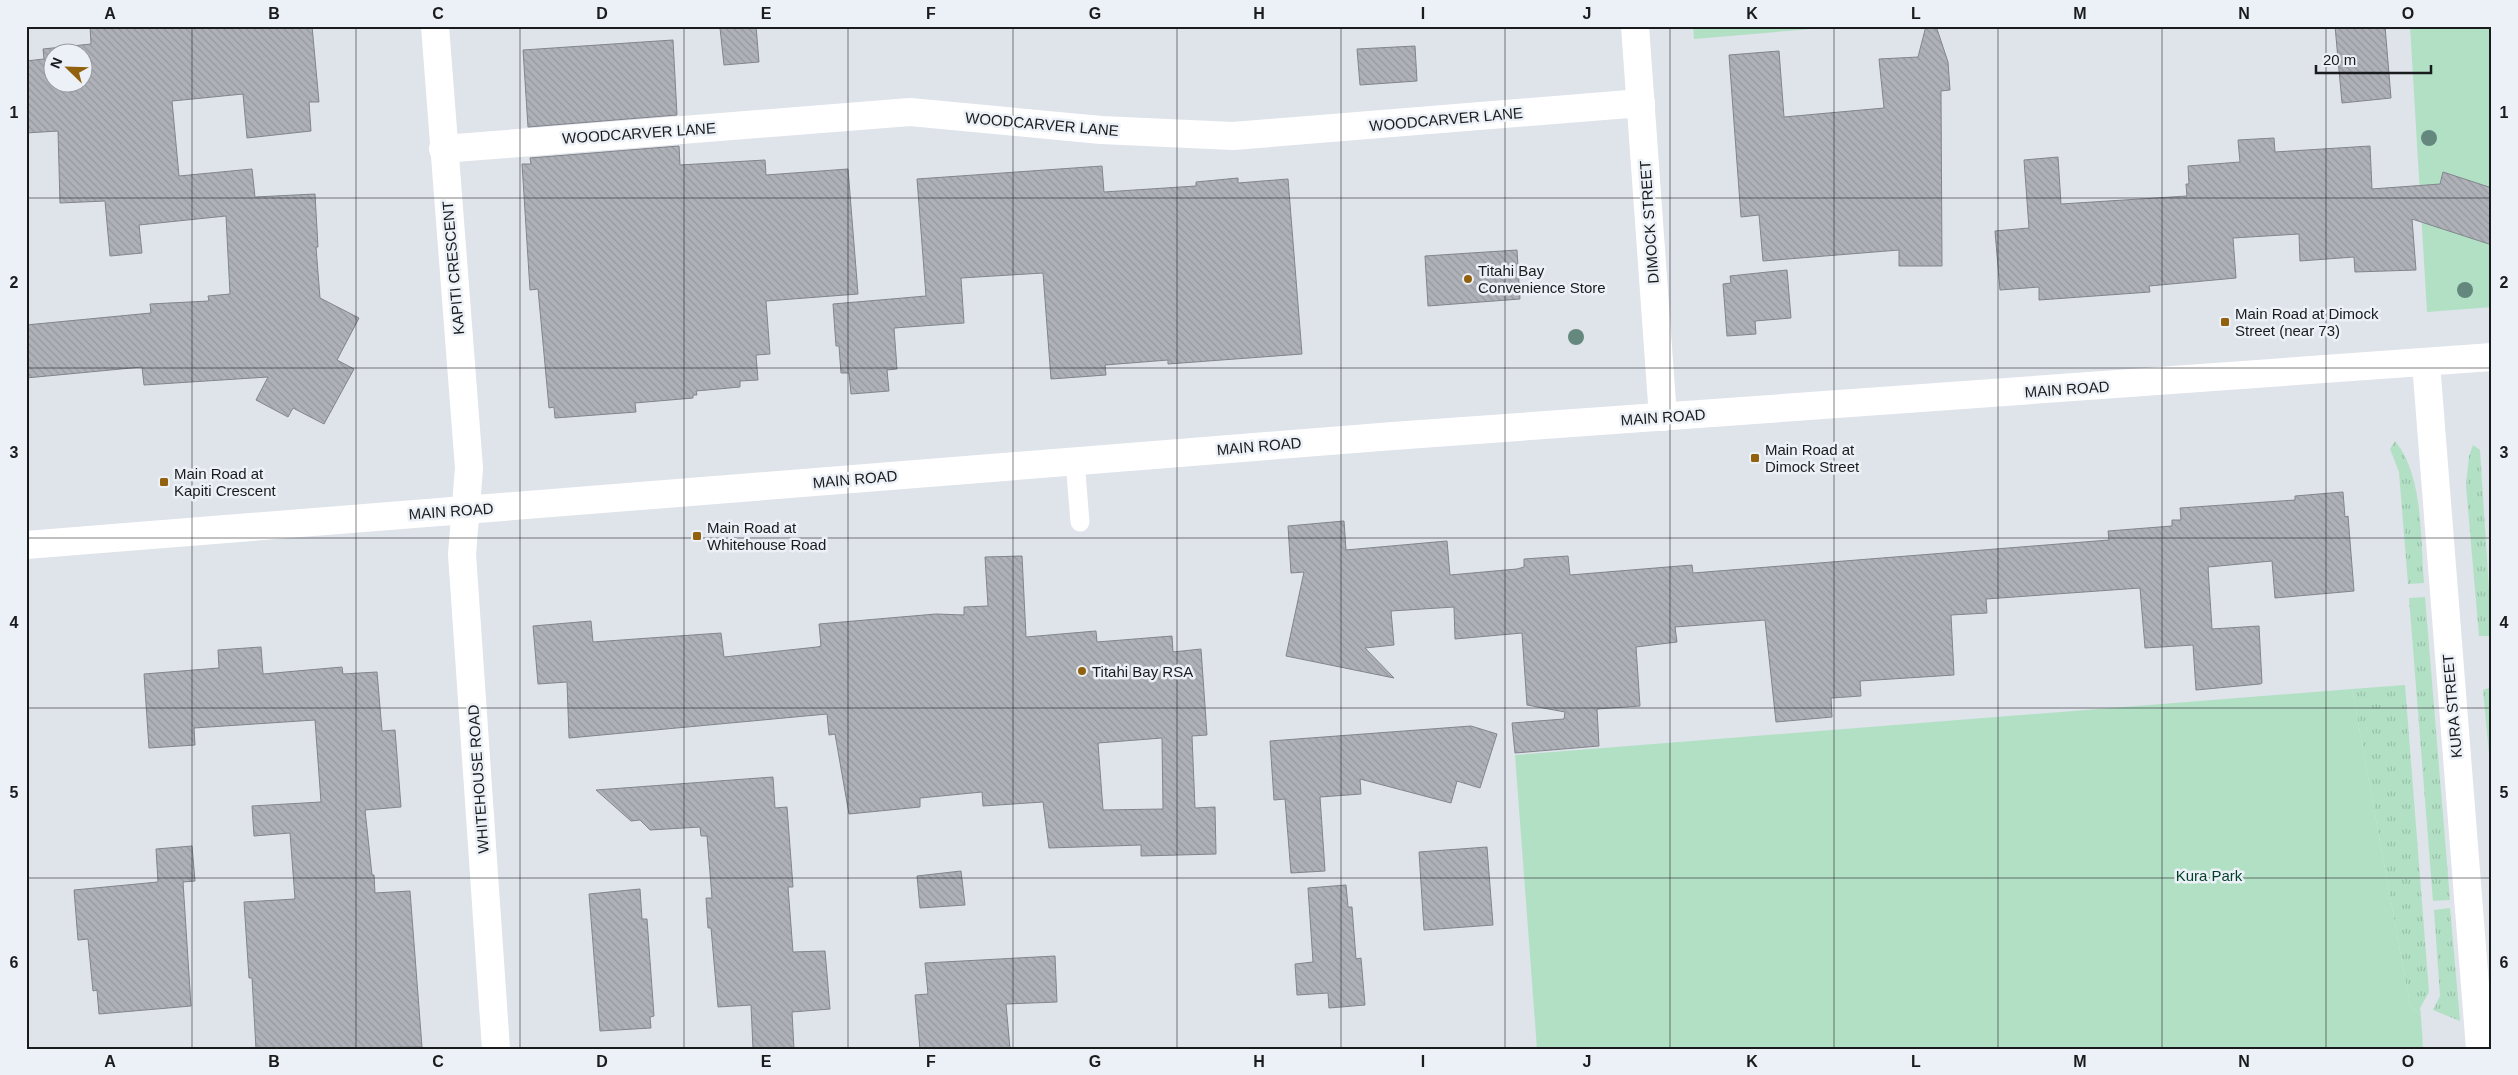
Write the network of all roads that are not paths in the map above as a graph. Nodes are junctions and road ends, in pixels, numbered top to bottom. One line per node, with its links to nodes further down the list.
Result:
1 (435, 26): 4 (street, KAPITI CRESCENT)
2 (1635, 26): 3 (street, DIMOCK STREET)
3 (1641, 103): 4 (street, WOODCARVER LANE); 7 (street, DIMOCK STREET)
4 (443, 148): 9 (street, KAPITI CRESCENT)
5 (2492, 357): 6 (street, MAIN ROAD)
6 (2426, 363): 7 (street, MAIN ROAD); 12 (street, KURA STREET)
7 (1663, 417): 8 (street, MAIN ROAD)
8 (1075, 461): 9 (street, MAIN ROAD); 10 (lane)
9 (466, 510): 11 (street, MAIN ROAD); 13 (street, WHITEHOUSE ROAD)
10 (1080, 522)
11 (26, 545)
12 (2483, 980): 14 (street, KURA STREET)
13 (496, 1049)
14 (2480, 1049)

